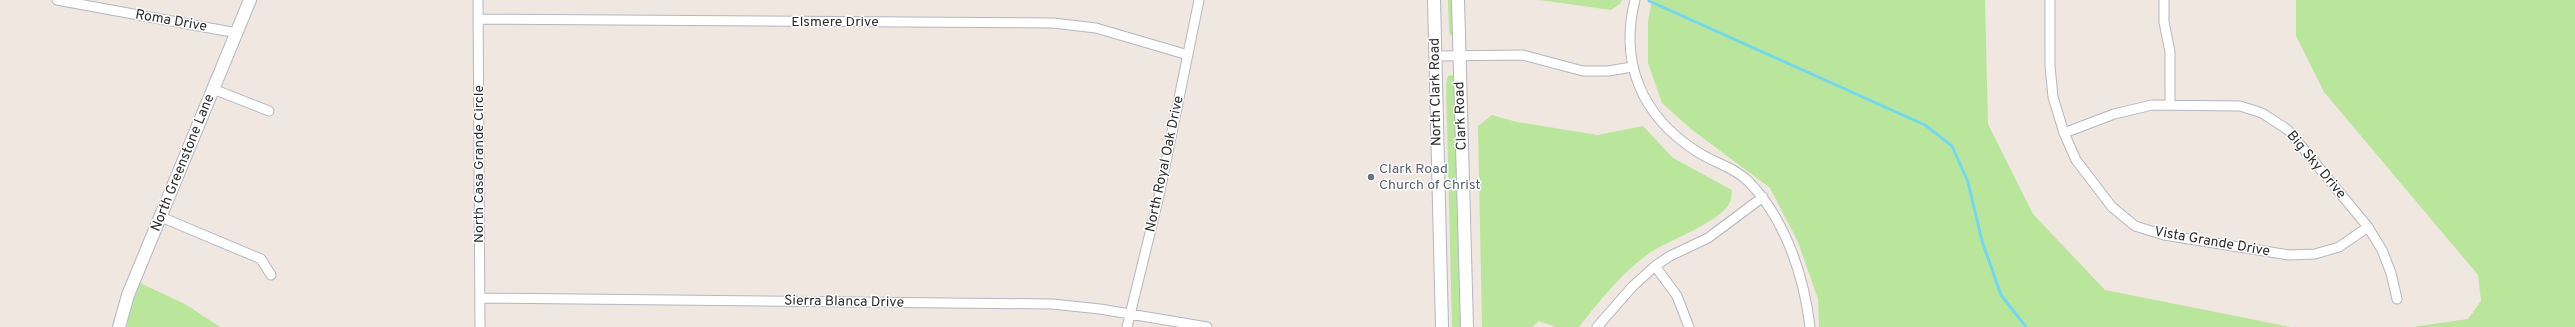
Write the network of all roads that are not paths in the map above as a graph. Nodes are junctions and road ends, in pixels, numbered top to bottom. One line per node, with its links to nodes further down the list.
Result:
1 (57, 0): 11 (street, Roma Drive)
2 (250, 0): 11 (main road, North Greenstone Lane)
3 (478, 0): 10 (street, North Casa Grande Circle)
4 (1198, 0): 12 (street, North Royal Oak Drive)
5 (1434, 0): 14 (main road, North Clark Road)
6 (1458, 0): 13 (main road, Clark Road)
7 (1635, 0): 15 (street)
8 (2050, 0): 19 (street, Vista Grande Drive)
9 (2164, 0): 17 (street)
10 (478, 19): 12 (street, Elsmere Drive); 25 (street, North Casa Grande Circle)
11 (237, 33): 16 (main road, North Greenstone Lane)
12 (1188, 55): 27 (street, North Royal Oak Drive)
13 (1459, 55): 14 (street); 15 (street); 33 (main road, Clark Road)
14 (1435, 56): 32 (main road, North Clark Road)
15 (1632, 67): 20 (street)
16 (213, 89): 18 (street); 21 (main road, North Greenstone Lane)
17 (2170, 105): 19 (street, Big Sky Drive); 22 (street, Big Sky Drive)
18 (269, 111)
19 (2064, 133): 22 (street, Vista Grande Drive)
20 (1763, 197): 23 (street); 36 (street)
21 (161, 217): 24 (street); 28 (main road, North Greenstone Lane)
22 (2368, 227): 26 (street, Big Sky Drive)
23 (1655, 266): 34 (street); 35 (street)
24 (271, 275)
25 (480, 298): 27 (street, Sierra Blanca Drive); 29 (street, North Casa Grande Circle)
26 (2397, 299)
27 (1131, 314): 30 (street, North Royal Oak Drive); 31 (street, Sierra Blanca Drive)
28 (119, 327)
29 (480, 327)
30 (1127, 327)
31 (1207, 327)
32 (1442, 327)
33 (1467, 327)
34 (1597, 327)
35 (1689, 327)
36 (1810, 327)

